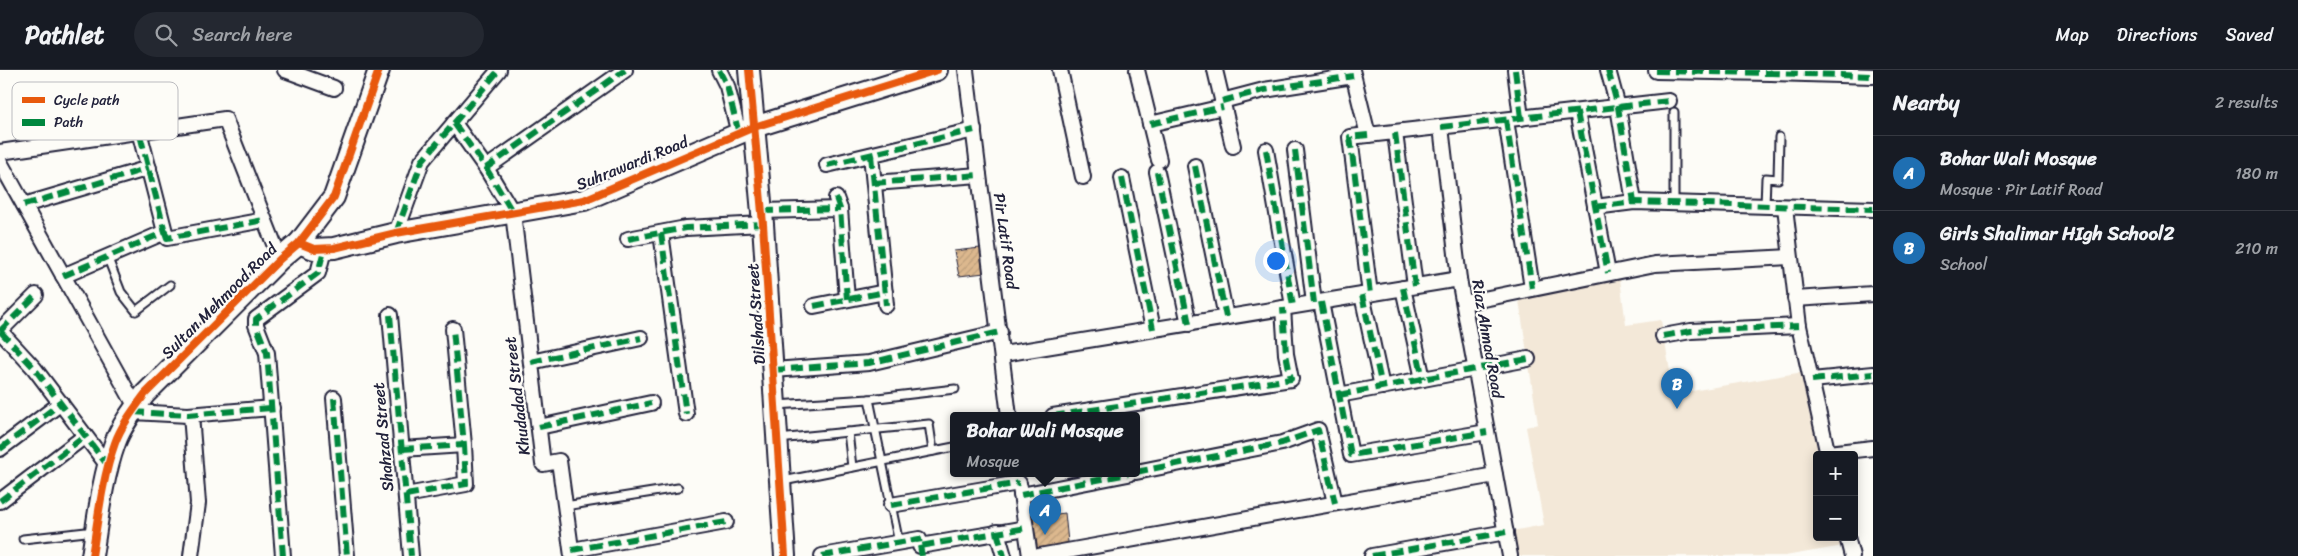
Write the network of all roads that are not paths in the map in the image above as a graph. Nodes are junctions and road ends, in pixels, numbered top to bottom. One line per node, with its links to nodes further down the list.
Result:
1 (285, 70): 18 (street)
2 (379, 70): 64 (street, Sultan Mehmood Road)
3 (499, 70): 25 (street)
4 (625, 70): 45 (street)
5 (719, 70): 29 (street)
6 (749, 70): 29 (street, Dilshad Street)
7 (935, 70): 29 (street, Suhrawardi Road)
8 (966, 70): 30 (street, Pir Latif Road)
9 (1060, 70): 47 (street)
10 (1137, 70): 26 (street)
11 (1214, 70): 19 (street)
12 (1515, 70): 23 (street)
13 (1608, 70): 20 (street)
14 (1656, 71): 15 (street)
15 (1771, 72): 17 (street)
16 (1352, 73): 19 (street); 32 (street)
17 (1873, 76)
18 (334, 88)
19 (1223, 104): 26 (street); 36 (street)
20 (1618, 107): 21 (street); 22 (street); 50 (street)
21 (1671, 107): 51 (lane)
22 (1577, 112): 23 (street); 54 (street)
23 (1521, 118): 24 (street)
24 (1506, 120): 28 (street); 74 (street)
25 (454, 123): 45 (street); 61 (street)
26 (1150, 124): 86 (street)
27 (178, 126): 59 (street)
28 (1441, 127): 31 (street); 71 (street, Riaz Ahmad Road)
29 (747, 130): 57 (street, Suhrawardi Road); 58 (street, Dilshad Street)
30 (974, 130): 40 (street); 46 (street, Pir Latif Road)
31 (1395, 132): 32 (street); 73 (street)
32 (1368, 135): 75 (street)
33 (1779, 137): 53 (lane)
34 (83, 140): 39 (street)
35 (141, 140): 44 (street)
36 (1232, 146)
37 (1266, 150): 83 (street)
38 (1295, 150): 80 (street)
39 (0, 152)
40 (871, 154): 42 (street); 49 (street)
41 (0, 162): 52 (street)
42 (827, 165)
43 (1194, 166): 85 (street)
44 (149, 168): 52 (street); 60 (street)
45 (486, 168): 57 (street)
46 (980, 175): 49 (street); 91 (street, Pir Latif Road)
47 (1083, 176)
48 (1122, 178): 89 (street)
49 (874, 183): 78 (street)
50 (1634, 202): 51 (street); 54 (street)
51 (1674, 203): 53 (street)
52 (24, 205): 70 (street)
53 (1764, 206): 55 (street)
54 (1595, 207): 69 (street)
55 (1785, 207): 56 (street); 67 (street)
56 (1873, 209)
57 (513, 213): 61 (street, Suhrawardi Road); 96 (street, Khudadad Street)
58 (763, 218): 62 (street); 78 (street); 98 (street, Dilshad Street)
59 (264, 220): 60 (street); 68 (street)
60 (165, 232): 66 (street)
61 (396, 233): 65 (street, Suhrawardi Road)
62 (661, 233): 63 (street); 114 (street)
63 (628, 239)
64 (299, 243): 65 (street, Suhrawardi Road); 68 (street, Sultan Mehmood Road)
65 (324, 250): 110 (street)
66 (108, 256): 70 (street); 72 (lane)
67 (1789, 257): 69 (street); 79 (street)
68 (280, 259): 111 (street, Sultan Mehmood Road)
69 (1608, 273): 74 (street)
70 (63, 276): 111 (street)
71 (1460, 279): 73 (street); 81 (street, Riaz Ahmad Road)
72 (170, 285)
73 (1409, 287): 75 (street); 100 (street)
74 (1532, 288): 81 (street)
75 (1366, 294): 80 (street); 102 (street)
76 (1873, 294): 79 (street)
77 (36, 295): 90 (street)
78 (847, 299): 82 (street)
79 (1795, 299): 87 (street)
80 (1317, 302): 83 (street); 104 (street)
81 (1464, 303): 97 (street, Riaz Ahmad Road)
82 (814, 306)
83 (1288, 307): 85 (street); 113 (street)
84 (390, 315): 126 (street, Shahzad Street)
85 (1226, 317): 86 (street)
86 (1189, 324): 89 (street)
87 (1799, 326): 92 (street); 101 (street)
88 (453, 329): 122 (street)
89 (1153, 330): 94 (street)
90 (0, 331): 107 (street)
91 (1000, 332): 94 (street, Pir Latif Road); 98 (street)
92 (1663, 336)
93 (641, 338): 96 (street)
94 (1003, 354): 112 (street, Pir Latif Road)
95 (1528, 359): 97 (street)
96 (531, 362): 116 (street, Khudadad Street)
97 (1476, 369): 100 (street); 119 (street, Riaz Ahmad Road)
98 (774, 370): 109 (street, Dilshad Street)
99 (1873, 374): 101 (street)
100 (1423, 379): 102 (street)
101 (1812, 380): 128 (street)
102 (1382, 387): 104 (street)
103 (955, 389): 106 (lane)
104 (1339, 394): 119 (street)
105 (334, 398): 157 (street)
106 (869, 399): 109 (lane); 117 (lane)
107 (61, 403): 120 (street); 125 (street)
108 (651, 404): 116 (street)
109 (776, 405): 121 (street, Dilshad Street)
110 (272, 408): 115 (street); 156 (street)
111 (134, 409): 115 (street); 131 (street, Sultan Mehmood Road)
112 (1008, 412)
113 (1079, 412)
114 (686, 414)
115 (191, 415): 155 (street)
116 (539, 427): 143 (street, Khudadad Street)
117 (874, 429): 118 (lane); 127 (lane); 130 (lane)
118 (848, 432): 121 (lane); 132 (lane)
119 (1488, 432): 134 (street, Riaz Ahmad Road)
120 (85, 436): 131 (street); 140 (street)
121 (778, 439): 136 (street, Dilshad Street)
122 (464, 445): 126 (street); 139 (street)
123 (950, 448): 127 (lane)
124 (1873, 448): 129 (street)
125 (0, 450)
126 (402, 450): 139 (street, Shahzad Street)
127 (933, 451): 130 (lane)
128 (1827, 451)
129 (1850, 451)
130 (882, 461): 132 (lane); 142 (lane)
131 (108, 466): 146 (street, Sultan Mehmood Road)
132 (852, 467): 136 (lane)
133 (1140, 471): 141 (street)
134 (1495, 475): 141 (street); 148 (street, Riaz Ahmad Road)
135 (1095, 477): 137 (street)
136 (780, 481): 159 (street, Dilshad Street)
137 (1019, 484): 142 (street); 145 (street)
138 (678, 488): 143 (lane)
139 (406, 495): 158 (street, Shahzad Street)
140 (0, 501)
141 (1335, 503): 163 (street)
142 (891, 505): 151 (lane)
143 (565, 506): 153 (street, Khudadad Street)
144 (726, 522): 153 (street)
145 (1026, 528): 147 (street); 162 (street)
146 (96, 531): 149 (lane); 154 (street, Sultan Mehmood Road)
147 (997, 532): 152 (street); 161 (street)
148 (1506, 532): 164 (street); 165 (street, Riaz Ahmad Road)
149 (23, 539)
150 (1848, 541): 166 (street)
151 (899, 543): 152 (street); 160 (street)
152 (921, 551)
153 (572, 553)
154 (92, 556)
155 (190, 556)
156 (283, 556)
157 (347, 556)
158 (411, 556)
159 (785, 556)
160 (822, 556)
161 (1004, 556)
162 (1030, 556)
163 (1039, 556)
164 (1372, 556)
165 (1510, 556)
166 (1852, 556)

